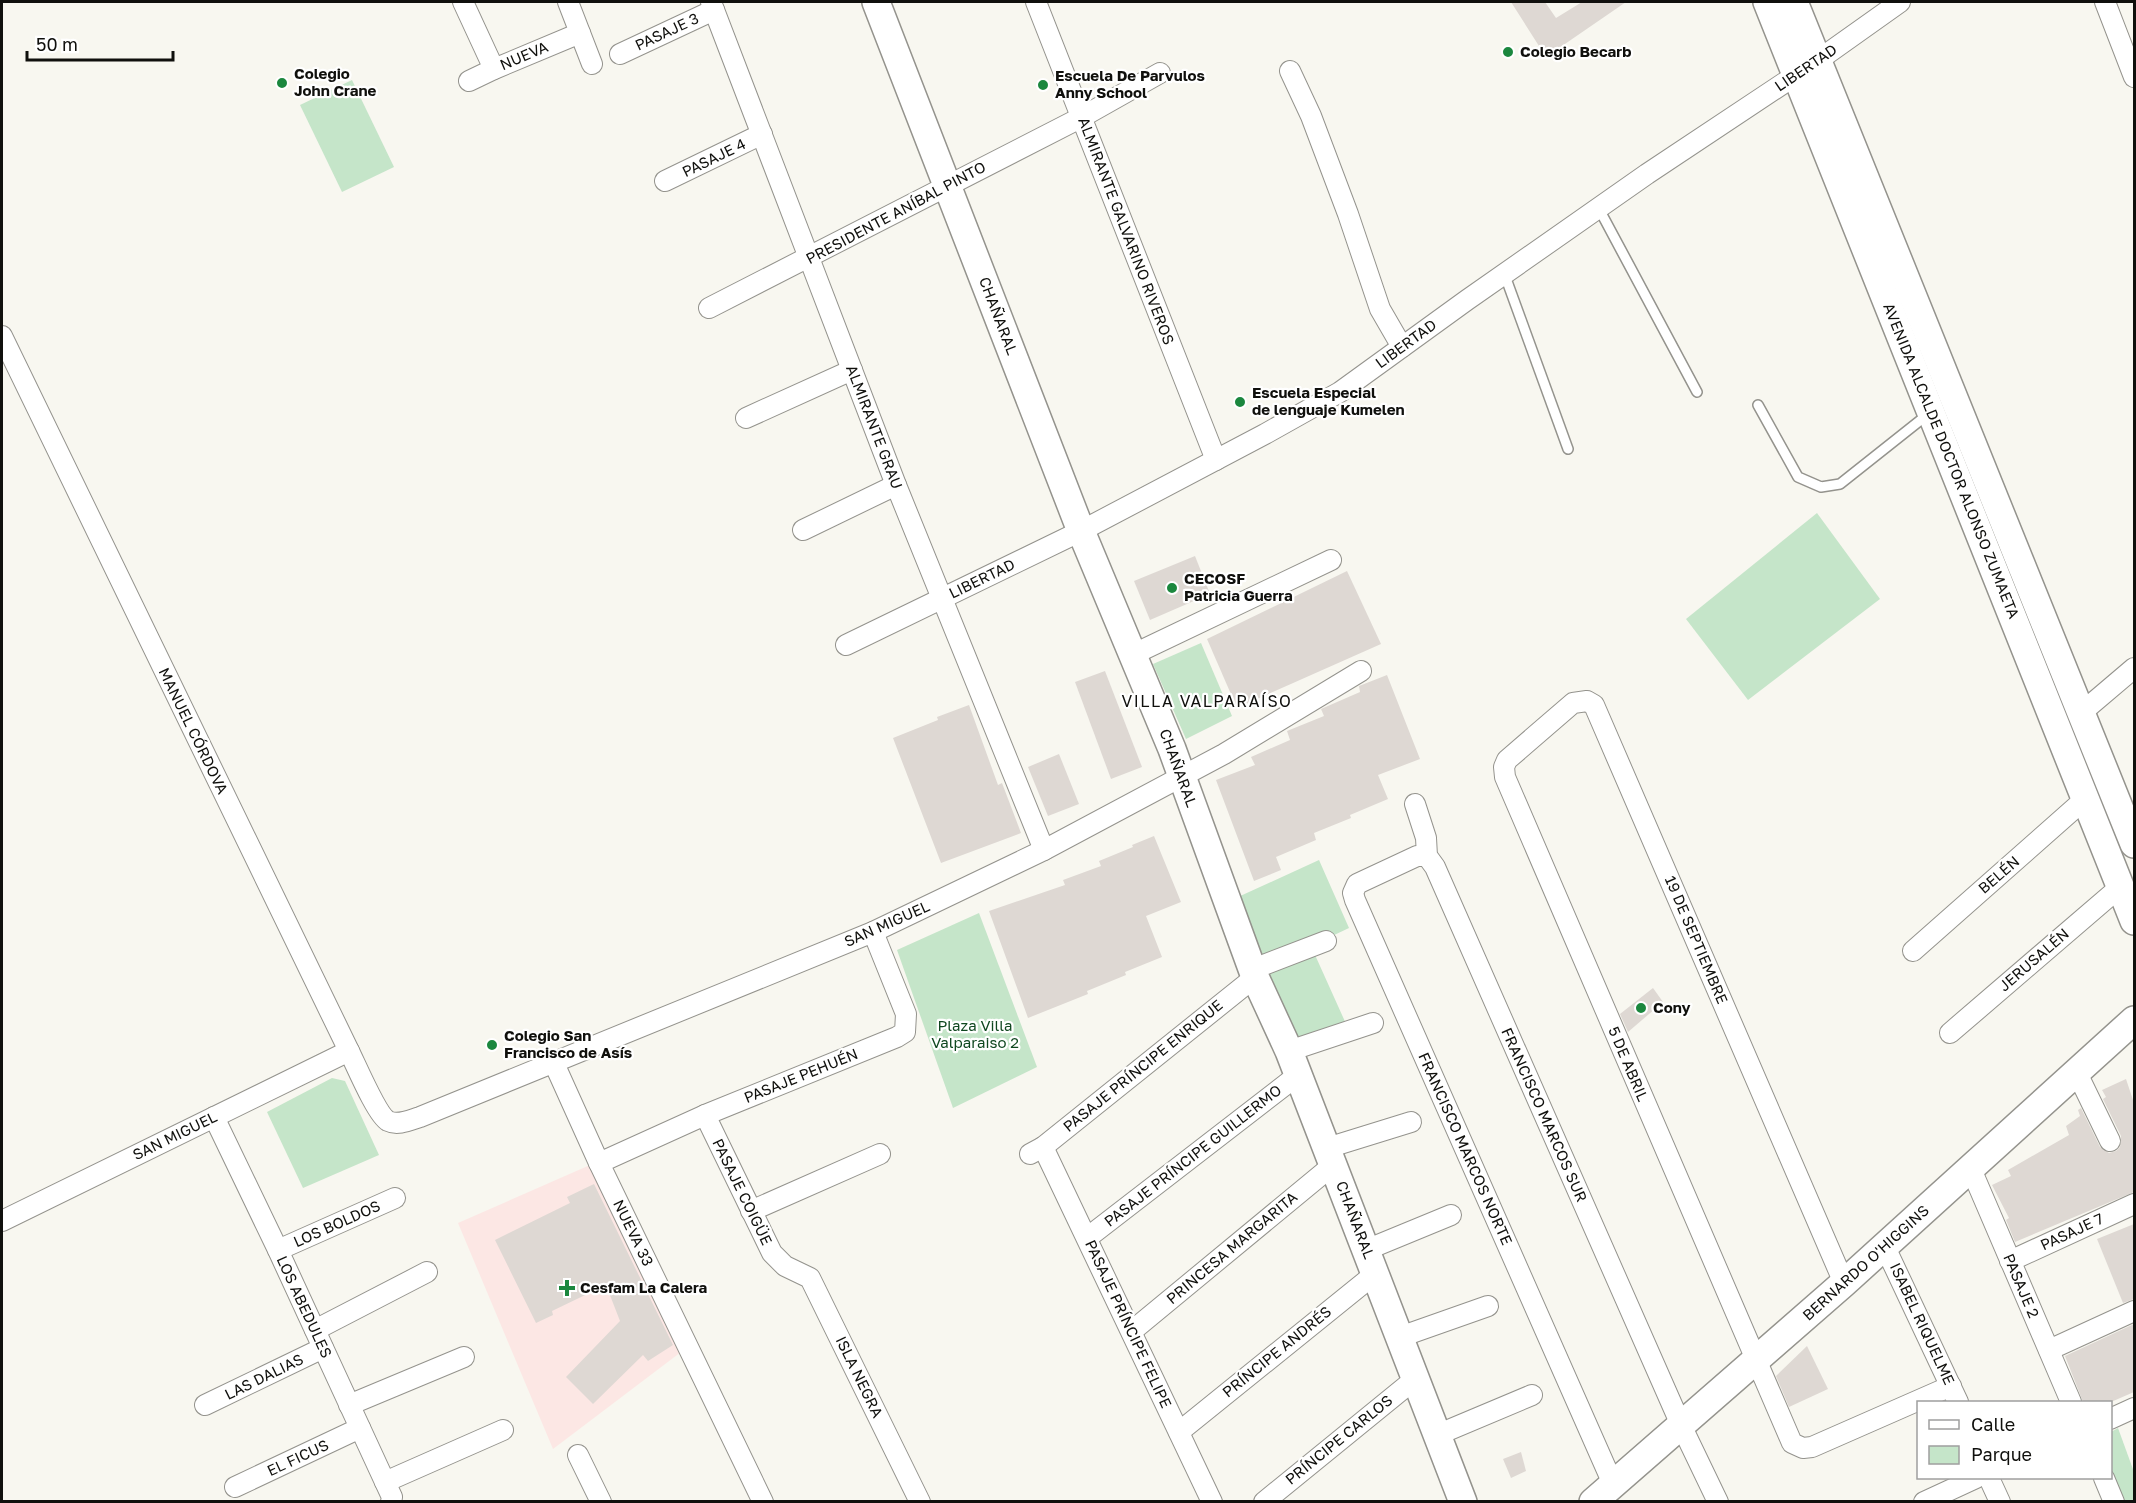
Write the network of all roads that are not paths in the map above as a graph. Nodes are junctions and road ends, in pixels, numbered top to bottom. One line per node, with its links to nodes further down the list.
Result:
1 (463, 2): 14 (street)
2 (568, 2): 10 (street)
3 (876, 2): 22 (street, CHAÑARAL)
4 (1036, 2): 19 (street, ALMIRANTE GALVARINO RIVEROS)
5 (1767, 2): 13 (street, AVENIDA ALCALDE DOCTOR ALONSO ZUMAETA)
6 (1794, 2): 13 (street, AVENIDA ALCALDE DOCTOR ALONSO ZUMAETA)
7 (1900, 2): 13 (street, LIBERTAD)
8 (2105, 2): 17 (street)
9 (712, 6): 11 (street, PASAJE 3); 20 (street, ALMIRANTE GRAU)
10 (580, 33): 12 (street); 14 (street, NUEVA)
11 (620, 54)
12 (592, 64)
13 (1807, 68): 23 (street, LIBERTAD); 32 (street, AVENIDA ALCALDE DOCTOR ALONSO ZUMAETA); 45 (street, AVENIDA ALCALDE DOCTOR ALONSO ZUMAETA)
14 (494, 69): 18 (street, NUEVA)
15 (1290, 71): 28 (street)
16 (1160, 73): 19 (street, PRESIDENTE ANÍBAL PINTO)
17 (2134, 77)
18 (469, 81)
19 (1082, 117): 22 (street, PRESIDENTE ANÍBAL PINTO); 35 (street, ALMIRANTE GALVARINO RIVEROS)
20 (762, 134): 21 (street, PASAJE 4); 24 (street, ALMIRANTE GRAU)
21 (665, 181)
22 (947, 186): 24 (street, PRESIDENTE ANÍBAL PINTO); 38 (street, CHAÑARAL)
23 (1598, 207): 25 (street, LIBERTAD); 30 (lane)
24 (810, 258): 26 (street, PRESIDENTE ANÍBAL PINTO); 29 (street, ALMIRANTE GRAU)
25 (1504, 273): 28 (street, LIBERTAD); 34 (lane)
26 (709, 308)
27 (2, 336): 62 (street, MANUEL CÓRDOVA)
28 (1402, 347): 35 (street, LIBERTAD)
29 (852, 370): 33 (street); 36 (street, ALMIRANTE GRAU)
30 (1697, 392)
31 (1758, 405): 32 (lane)
32 (1931, 412): 48 (street, AVENIDA ALCALDE DOCTOR ALONSO ZUMAETA)
33 (746, 418)
34 (1568, 449)
35 (1216, 460): 38 (street, LIBERTAD)
36 (896, 485): 37 (street); 40 (street, ALMIRANTE GRAU)
37 (803, 530)
38 (1081, 531): 40 (street, LIBERTAD); 42 (street, CHAÑARAL)
39 (1331, 560): 42 (street)
40 (942, 598): 41 (street, LIBERTAD); 51 (street, ALMIRANTE GRAU)
41 (846, 645)
42 (1134, 654): 47 (street, CHAÑARAL)
43 (2134, 668): 45 (street)
44 (1361, 671): 47 (street, SAN MIGUEL)
45 (2081, 713): 50 (street, AVENIDA ALCALDE DOCTOR ALONSO ZUMAETA)
46 (1504, 767): 88 (street, 19 DE SEPTIEMBRE); 96 (street, 5 DE ABRIL)
47 (1181, 777): 51 (street, SAN MIGUEL); 58 (street, CHAÑARAL)
48 (2085, 799): 53 (street, AVENIDA ALCALDE DOCTOR ALONSO ZUMAETA); 57 (street, BELÉN)
49 (1415, 804): 52 (street, FRANCISCO MARCOS SUR)
50 (2134, 844)
51 (1044, 850): 55 (street, SAN MIGUEL)
52 (1427, 856): 107 (street, FRANCISCO MARCOS SUR); 116 (street, FRANCISCO MARCOS NORTE)
53 (2120, 887): 54 (street, AVENIDA ALCALDE DOCTOR ALONSO ZUMAETA); 61 (street, JERUSALÉN)
54 (2134, 921)
55 (873, 932): 63 (street, SAN MIGUEL); 66 (street, PASAJE PEHUÉN)
56 (1326, 941): 58 (street, PASAJE PRÍNCIPE ENRIQUE)
57 (1913, 951)
58 (1254, 973): 64 (street, CHAÑARAL); 71 (street, PASAJE PRÍNCIPE ENRIQUE)
59 (2134, 1020): 65 (street, BERNARDO O'HIGGINS)
60 (1373, 1023): 64 (street, PASAJE PRÍNCIPE GUILLERMO)
61 (1950, 1034)
62 (349, 1051): 67 (street, SAN MIGUEL); 68 (street, MANUEL CÓRDOVA)
63 (553, 1061): 68 (street, SAN MIGUEL); 74 (street, NUEVA 33)
64 (1293, 1063): 73 (street, CHAÑARAL); 81 (street, PASAJE PRÍNCIPE GUILLERMO)
65 (2077, 1073): 70 (street); 75 (street, BERNARDO O'HIGGINS)
66 (705, 1116): 74 (street, PASAJE PEHUÉN); 78 (street, PASAJE COIGÜE)
67 (214, 1117): 80 (street, SAN MIGUEL); 83 (street, LOS ABEDULES)
68 (390, 1122)
69 (1411, 1122): 73 (street)
70 (2110, 1141)
71 (1036, 1150): 81 (street, PASAJE PRÍNCIPE FELIPE)
72 (880, 1154): 78 (street)
73 (1330, 1156): 85 (street, CHAÑARAL); 91 (street, PRINCESA MARGARITA)
74 (599, 1163): 120 (street, NUEVA 33)
75 (1971, 1169): 82 (street, BERNARDO O'HIGGINS); 84 (street, PASAJE 2)
76 (395, 1198): 83 (street, LOS BOLDOS)
77 (2134, 1204): 84 (street, PASAJE 7)
78 (751, 1211): 86 (street, PASAJE COIGÜE)
79 (1451, 1215): 85 (street, PRÍNCIPE ANDRÉS)
80 (2, 1221)
81 (1087, 1238): 91 (street, PASAJE PRÍNCIPE FELIPE)
82 (1885, 1246): 88 (street, BERNARDO O'HIGGINS); 98 (street, ISABEL RIQUELME)
83 (278, 1250): 93 (street, LOS ABEDULES)
84 (2010, 1260): 94 (street, PASAJE 2)
85 (1371, 1261): 92 (street, CHAÑARAL); 110 (street, PRÍNCIPE ANDRÉS)
86 (785, 1266): 121 (street, ISLA NEGRA)
87 (427, 1272): 93 (street, LAS DALIAS)
88 (1844, 1283): 96 (street, BERNARDO O'HIGGINS)
89 (1488, 1306): 92 (street)
90 (2134, 1311): 94 (street)
91 (1132, 1331): 110 (street, PASAJE PRÍNCIPE FELIPE)
92 (1400, 1338): 97 (street, CHAÑARAL)
93 (319, 1339): 102 (street, LAS DALIAS); 103 (street, LOS ABEDULES)
94 (2049, 1350): 101 (street, PASAJE 2)
95 (464, 1357): 103 (street)
96 (1756, 1359): 104 (street, 5 DE ABRIL); 107 (street, BERNARDO O'HIGGINS)
97 (1415, 1379): 111 (street, CHAÑARAL); 123 (street, PRÍNCIPE CARLOS)
98 (1954, 1394): 100 (street, 5 DE ABRIL)
99 (1532, 1395): 111 (street)
100 (1935, 1401)
101 (2072, 1401)
102 (205, 1405)
103 (350, 1405): 108 (street, LOS ABEDULES)
104 (1917, 1408)
105 (2134, 1408): 106 (street)
106 (2112, 1418)
107 (1681, 1425): 116 (street, BERNARDO O'HIGGINS); 126 (street, FRANCISCO MARCOS SUR)
108 (360, 1428): 117 (street, EL FICUS); 118 (street, LOS ABEDULES)
109 (503, 1430): 118 (street)
110 (1179, 1432): 122 (street, PASAJE PRÍNCIPE FELIPE)
111 (1437, 1435): 124 (street, CHAÑARAL)
112 (578, 1455): 119 (street)
113 (1974, 1479): 127 (street)
114 (1989, 1479): 128 (street)
115 (2104, 1479): 129 (street)
116 (1613, 1484): 125 (street, BERNARDO O'HIGGINS)
117 (235, 1487)
118 (389, 1494)
119 (601, 1502)
120 (763, 1502)
121 (920, 1502)
122 (1212, 1502)
123 (1264, 1502)
124 (1463, 1502)
125 (1593, 1502)
126 (1718, 1502)
127 (1924, 1502)
128 (2000, 1502)
129 (2114, 1502)

